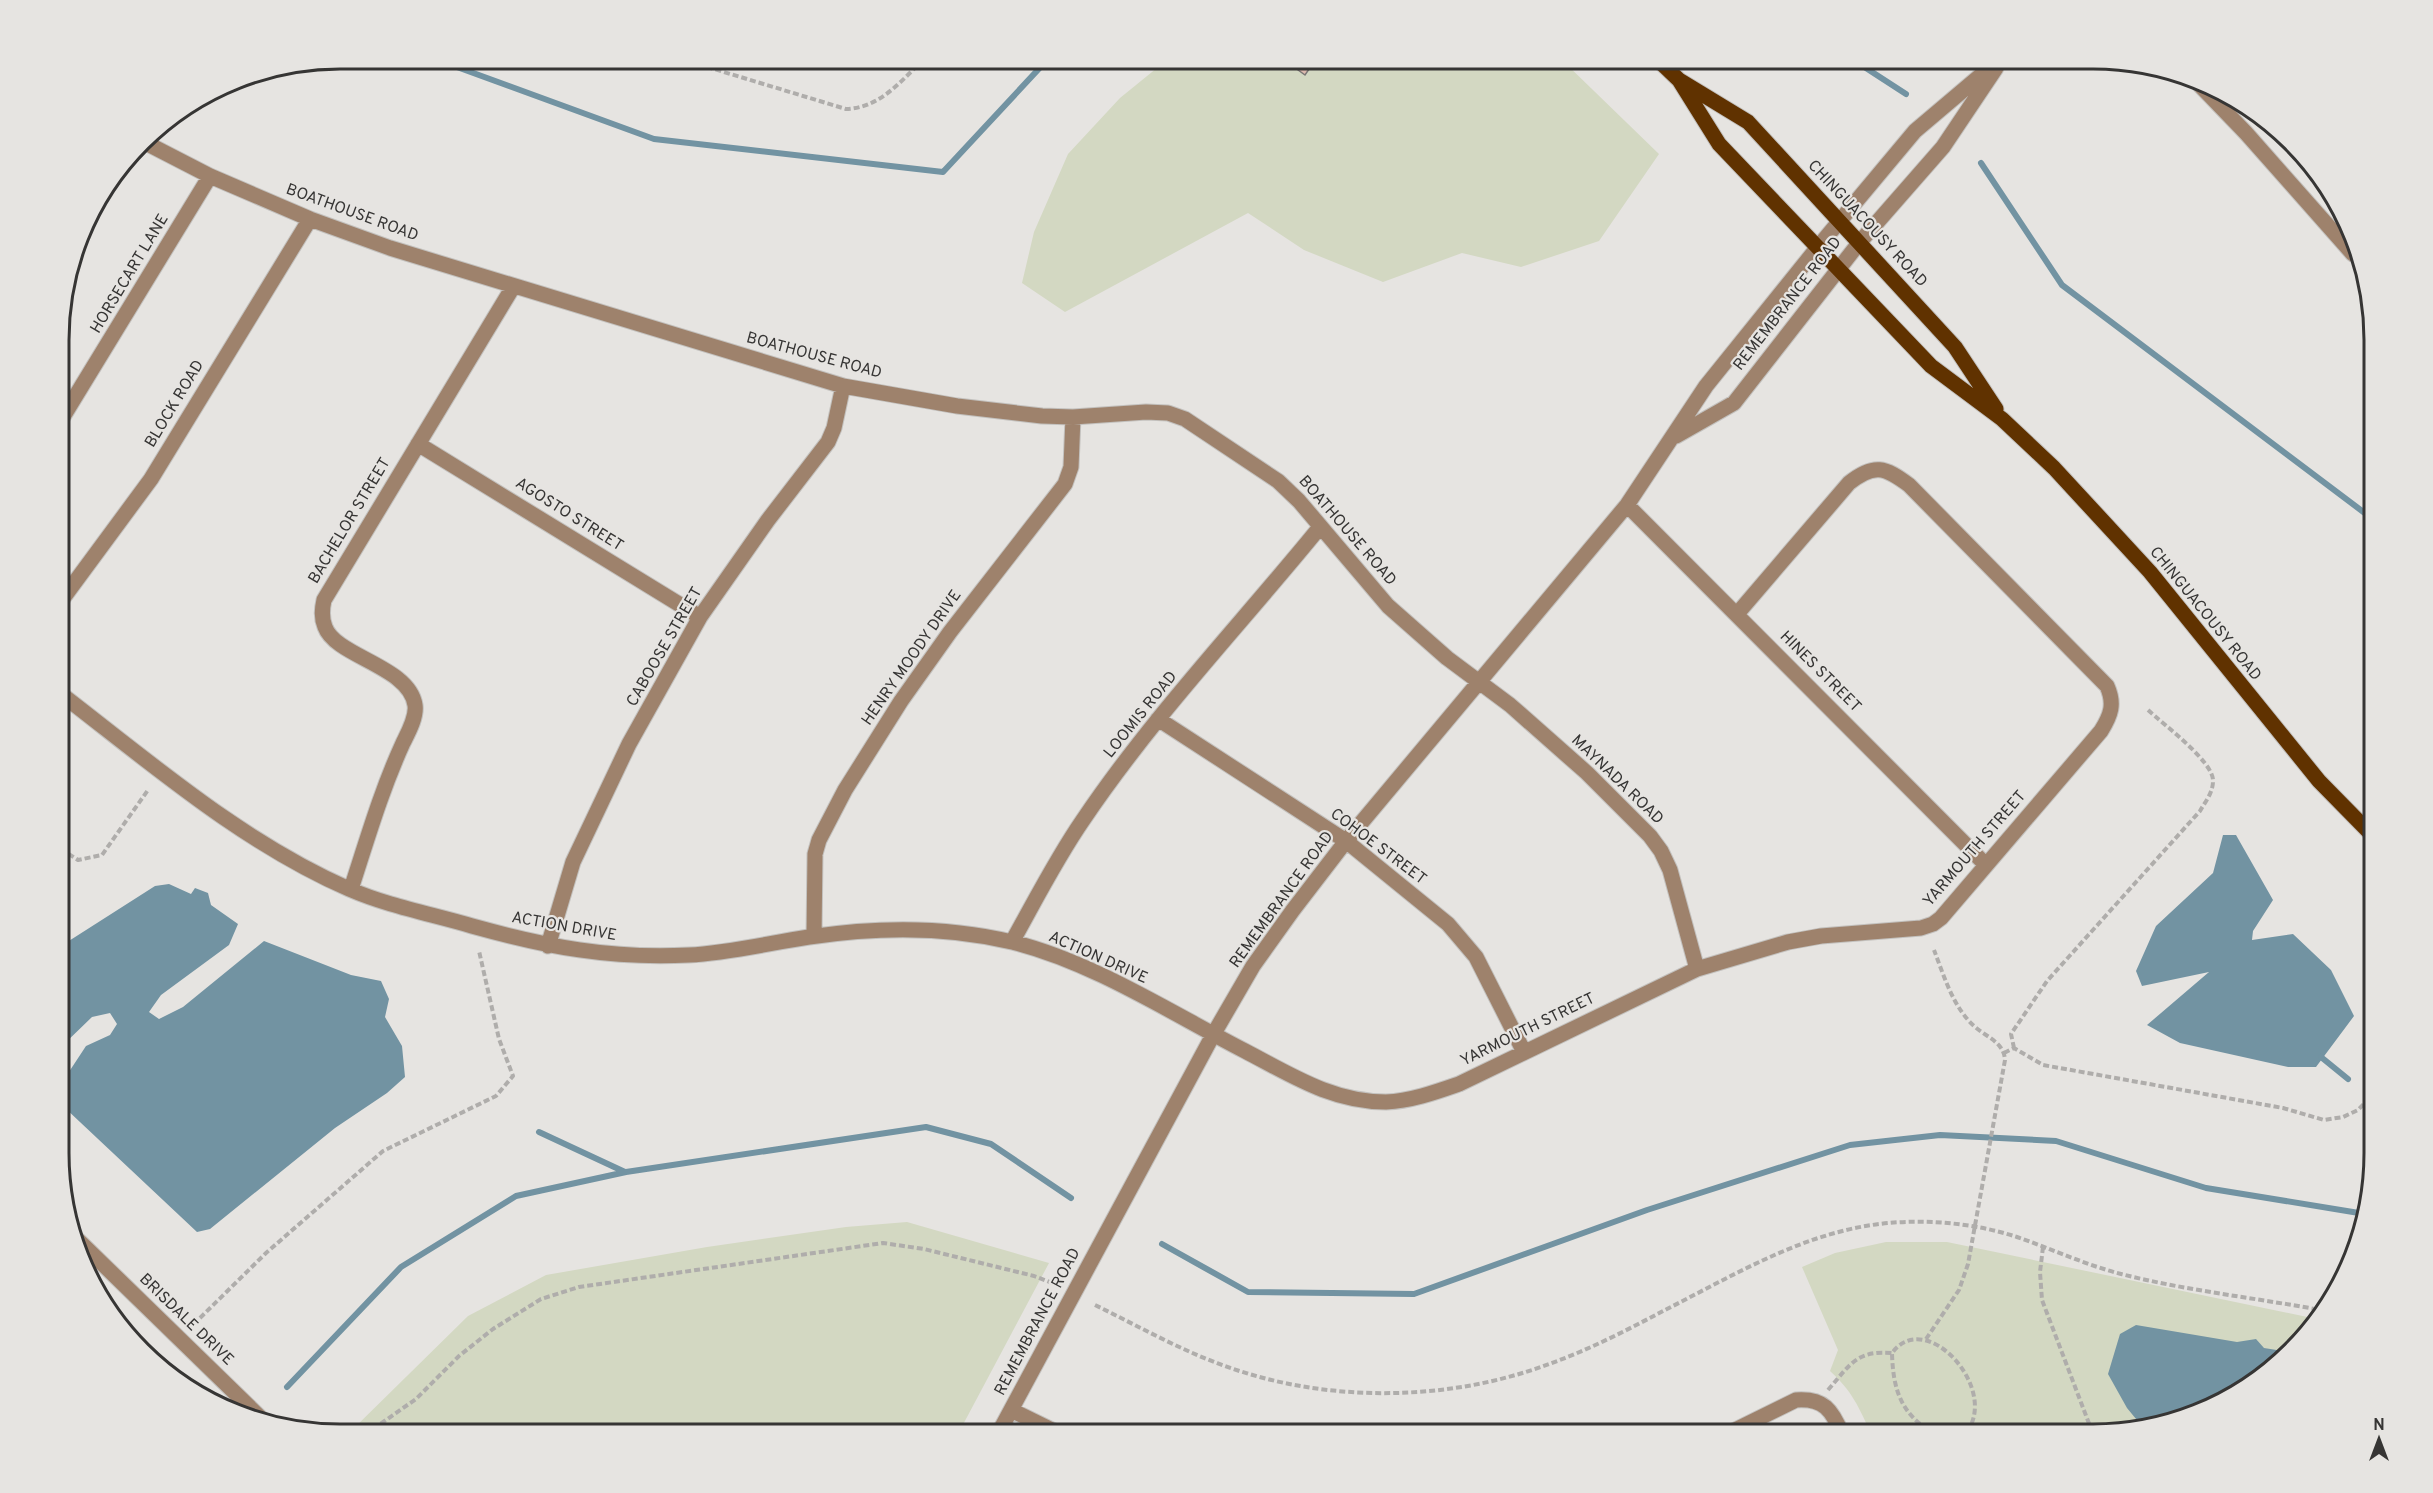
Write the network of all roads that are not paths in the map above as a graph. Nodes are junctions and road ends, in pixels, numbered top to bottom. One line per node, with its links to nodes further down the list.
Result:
1 (1668, 69): 4 (main road, CHINGUACOUSY ROAD)
2 (1989, 69): 9 (street, REMEMBRANCE ROAD)
3 (1995, 69): 10 (street, REMEMBRANCE ROAD)
4 (1679, 80): 9 (main road, CHINGUACOUSY ROAD); 11 (main road, CHINGUACOUSY ROAD)
5 (2210, 96): 12 (street)
6 (151, 145): 7 (street, BOATHOUSE ROAD)
7 (210, 176): 8 (street, BOATHOUSE ROAD); 16 (street, HORSECART LANE)
8 (310, 219): 14 (street, BOATHOUSE ROAD); 23 (street, BLOCK ROAD)
9 (1839, 221): 10 (main road, CHINGUACOUSY ROAD); 11 (street, REMEMBRANCE ROAD)
10 (1859, 243): 13 (street, REMEMBRANCE ROAD); 18 (main road, CHINGUACOUSY ROAD)
11 (1818, 247): 13 (main road, CHINGUACOUSY ROAD); 19 (street, REMEMBRANCE ROAD)
12 (2347, 247)
13 (1839, 270): 18 (main road, CHINGUACOUSY ROAD); 19 (street, REMEMBRANCE ROAD)
14 (513, 286): 15 (street, BOATHOUSE ROAD); 20 (street, BACHELOR STREET)
15 (843, 386): 17 (street, BOATHOUSE ROAD); 25 (street, CABOOSE STREET)
16 (69, 407)
17 (1073, 417): 22 (street, BOATHOUSE ROAD); 33 (street, HENRY MOODY DRIVE)
18 (2002, 419): 29 (main road, CHINGUACOUSY ROAD)
19 (1673, 438): 21 (street, REMEMBRANCE ROAD)
20 (418, 444): 25 (street, AGOSTO STREET); 32 (street, BACHELOR STREET)
21 (1627, 505): 24 (street, HINES STREET); 26 (street, REMEMBRANCE ROAD)
22 (1320, 527): 26 (street, BOATHOUSE ROAD); 28 (street, LOOMIS ROAD)
23 (69, 590)
24 (1737, 614): 31 (street, HINES STREET); 31 (street, YARMOUTH STREET)
25 (700, 617): 35 (street, CABOOSE STREET)
26 (1479, 682): 30 (street, REMEMBRANCE ROAD); 36 (street, MAYNADA ROAD)
27 (69, 700): 32 (street, ACTION DRIVE)
28 (1158, 719): 30 (street, COHOE STREET); 34 (street, LOOMIS ROAD)
29 (2364, 827)
30 (1346, 841): 37 (street, REMEMBRANCE ROAD); 38 (street, COHOE STREET)
31 (1986, 865): 36 (street, YARMOUTH STREET)
32 (351, 890): 35 (street, ACTION DRIVE)
33 (814, 936): 34 (street, ACTION DRIVE); 35 (street, ACTION DRIVE)
34 (1012, 942): 37 (street, ACTION DRIVE)
35 (548, 946)
36 (1697, 969): 38 (street, YARMOUTH STREET)
37 (1213, 1035): 38 (street, YARMOUTH STREET); 41 (street, REMEMBRANCE ROAD)
38 (1524, 1052)
39 (86, 1248): 40 (street, BRISDALE DRIVE)
40 (252, 1410)
41 (1011, 1410): 42 (street, REMEMBRANCE ROAD); 43 (street)
42 (1003, 1424)
43 (1040, 1424)
44 (1747, 1424): 45 (street)
45 (1838, 1424)

